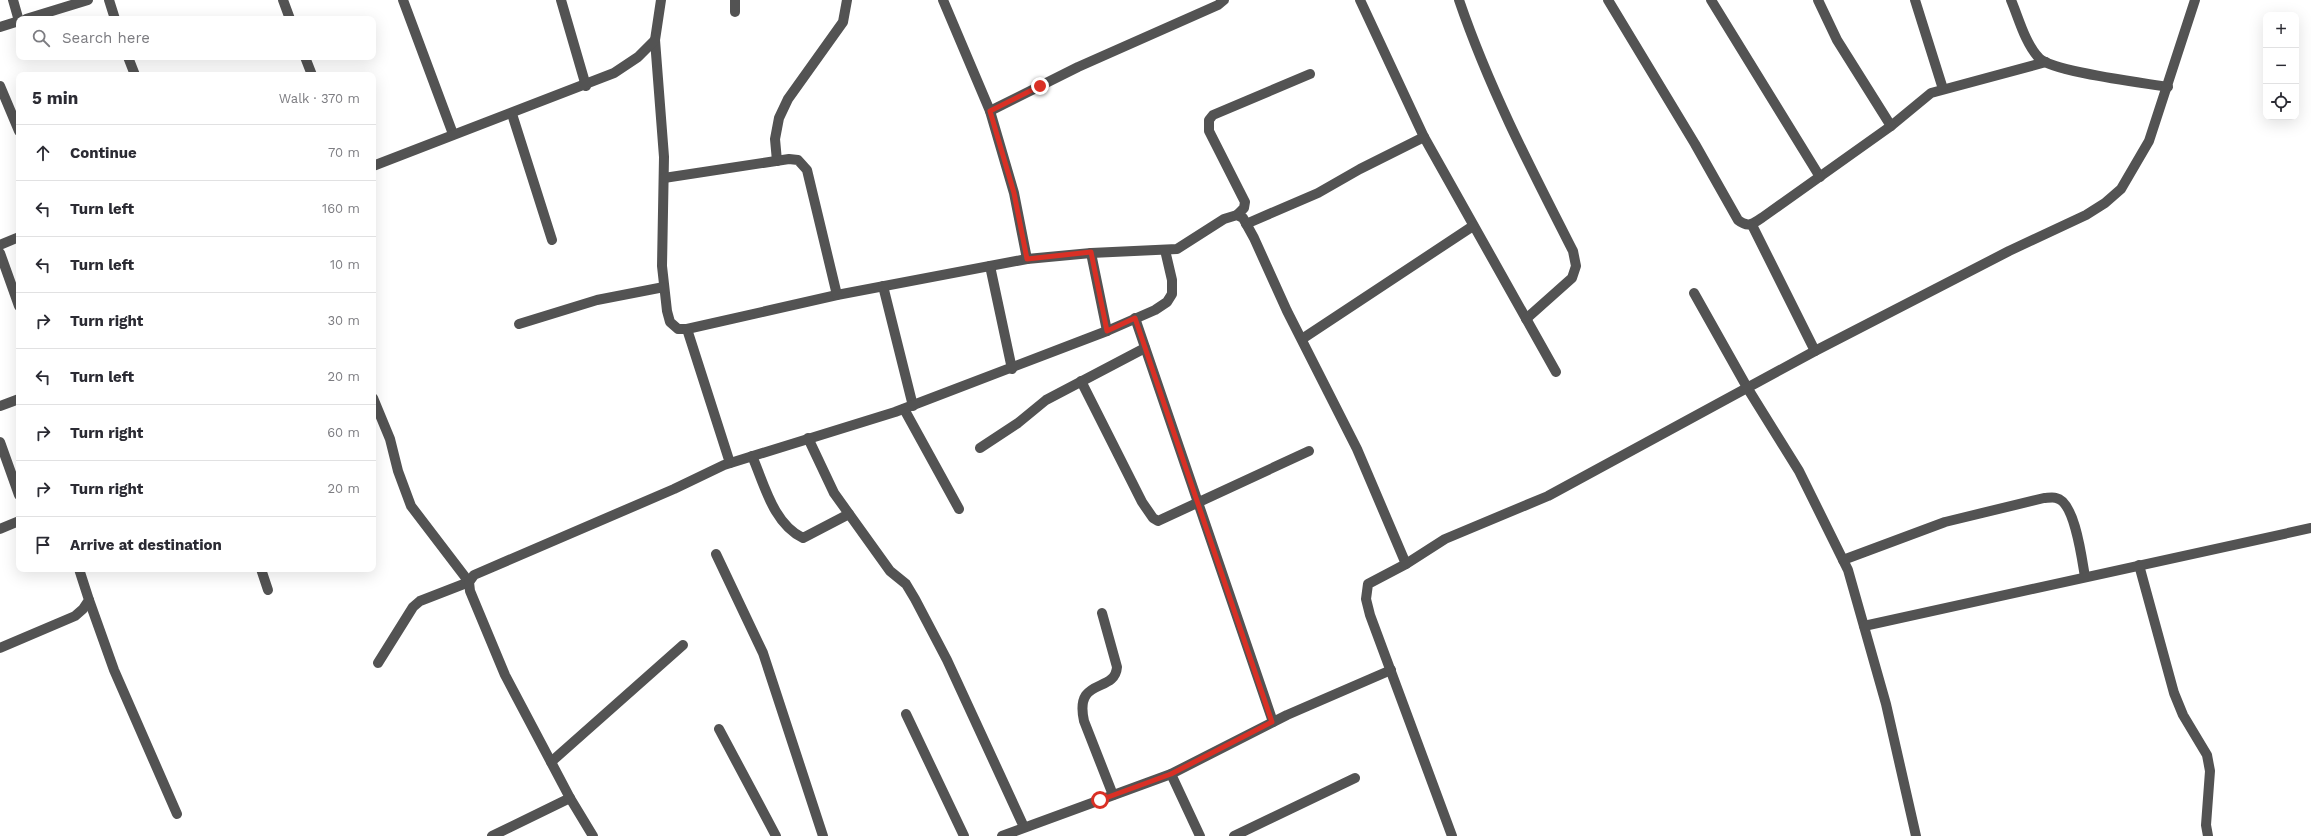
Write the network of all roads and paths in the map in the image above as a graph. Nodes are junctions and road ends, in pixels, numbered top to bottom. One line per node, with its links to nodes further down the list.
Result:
1 (13, 0): 21 (street)
2 (88, 0): 22 (street)
3 (109, 0): 23 (street)
4 (283, 0): 24 (street)
5 (403, 0): 42 (street)
6 (561, 0): 35 (street)
7 (661, 0): 27 (street)
8 (735, 0): 20 (street)
9 (846, 0): 44 (street)
10 (943, 0): 38 (street)
11 (1224, 0): 38 (street)
12 (1360, 0): 43 (street)
13 (1459, 0): 66 (street)
14 (1608, 0): 50 (street)
15 (1711, 0): 46 (street)
16 (1818, 0): 41 (street)
17 (1915, 0): 37 (street)
18 (2011, 0): 30 (street)
19 (2195, 0): 36 (street)
20 (735, 12)
21 (18, 16)
22 (36, 16)
23 (114, 16)
24 (289, 16)
25 (16, 22): 26 (street)
26 (0, 27)
27 (655, 40): 35 (street); 47 (street)
28 (129, 60): 31 (street)
29 (306, 60): 32 (street)
30 (2046, 62): 36 (street); 37 (street)
31 (134, 72)
32 (311, 72)
33 (1310, 74): 48 (street)
34 (0, 86): 40 (street)
35 (586, 86): 39 (street)
36 (2168, 87): 72 (street)
37 (1943, 89): 41 (street)
38 (990, 111): 58 (street)
39 (512, 114): 42 (street); 53 (street)
40 (16, 124)
41 (1891, 126): 46 (street)
42 (453, 134): 45 (street)
43 (1424, 137): 49 (street); 51 (street)
44 (777, 161): 47 (street); 63 (street)
45 (376, 165)
46 (1820, 177): 50 (street)
47 (664, 178): 61 (street)
48 (1237, 215): 49 (street); 55 (street)
49 (1246, 224): 70 (street)
50 (1752, 225): 72 (street)
51 (1473, 226): 66 (street); 70 (street)
52 (16, 238): 54 (street)
53 (552, 240)
54 (0, 245)
55 (1165, 250): 56 (street); 65 (street)
56 (1091, 252): 58 (street); 69 (street)
57 (0, 253): 64 (street)
58 (1027, 259): 59 (street)
59 (990, 266): 60 (street); 73 (street)
60 (883, 286): 63 (street); 80 (street)
61 (664, 287): 67 (street); 68 (street)
62 (1694, 293): 76 (street)
63 (837, 295): 68 (street)
64 (16, 298)
65 (1135, 318): 69 (street); 71 (street)
66 (1526, 318): 74 (street)
67 (519, 324)
68 (687, 329): 86 (street)
69 (1107, 331): 73 (street)
70 (1302, 339): 96 (street)
71 (1145, 348): 75 (street); 88 (street)
72 (1815, 351): 76 (street)
73 (1012, 368): 80 (street)
74 (1556, 372)
75 (1081, 381): 83 (street); 88 (street)
76 (1748, 389): 95 (street); 96 (street)
77 (16, 400): 79 (street)
78 (376, 405): 101 (street)
79 (0, 406)
80 (909, 407): 81 (street); 89 (street)
81 (808, 438): 85 (street); 90 (street)
82 (0, 442): 87 (street)
83 (980, 448)
84 (1309, 451): 88 (street)
85 (752, 456): 86 (street); 90 (street)
86 (730, 463): 101 (street)
87 (16, 487)
88 (1198, 504): 111 (street)
89 (959, 509)
90 (849, 514): 119 (street)
91 (16, 523): 93 (street)
92 (2311, 528): 97 (street)
93 (0, 529)
94 (716, 554): 123 (street)
95 (1843, 560): 100 (street); 105 (street)
96 (1406, 564): 109 (street)
97 (2138, 566): 100 (street); 130 (street)
98 (80, 572): 103 (street)
99 (262, 572): 102 (street)
100 (2085, 577): 105 (street)
101 (469, 582): 108 (street); 113 (street)
102 (268, 590)
103 (88, 600): 107 (street); 118 (street)
104 (1102, 613): 116 (street)
105 (1864, 626): 129 (street)
106 (683, 645): 113 (street)
107 (0, 648)
108 (378, 663)
109 (1391, 670): 111 (street); 128 (street)
110 (906, 714): 124 (street)
111 (1272, 722): 114 (street)
112 (719, 729): 122 (street)
113 (551, 762): 117 (street)
114 (1171, 774): 116 (street); 126 (street)
115 (1355, 778): 127 (street)
116 (1113, 795): 119 (street)
117 (570, 798): 120 (street); 121 (street)
118 (177, 814)
119 (1024, 827): 125 (street)
120 (492, 836)
121 (593, 836)
122 (776, 836)
123 (823, 836)
124 (964, 836)
125 (1002, 836)
126 (1200, 836)
127 (1234, 836)
128 (1452, 836)
129 (1916, 836)
130 (2208, 836)

